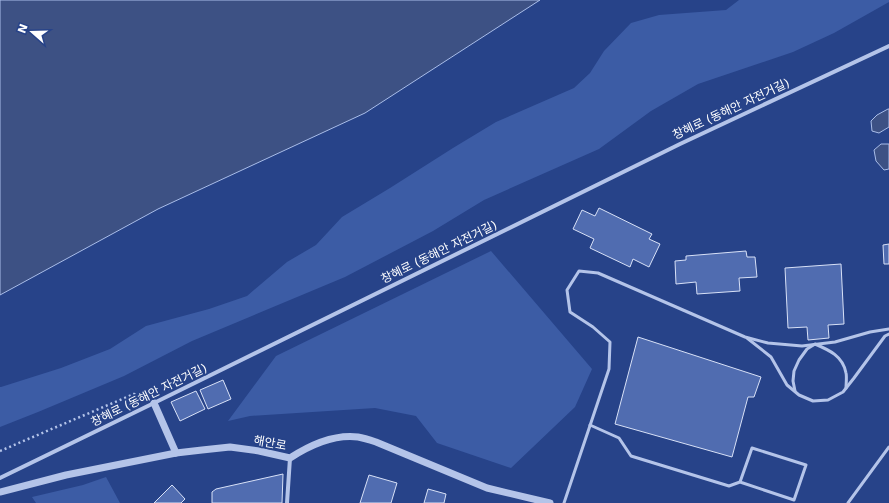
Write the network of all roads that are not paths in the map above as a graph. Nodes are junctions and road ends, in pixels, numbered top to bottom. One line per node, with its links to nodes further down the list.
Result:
1 (889, 46): 8 (street, 창혜로 (동해안 자전거길))
2 (889, 329): 5 (lane)
3 (889, 334): 6 (lane)
4 (745, 337): 5 (lane); 7 (lane); 9 (lane)
5 (815, 344): 6 (lane); 7 (lane)
6 (846, 388): 7 (lane)
7 (795, 391)
8 (154, 403): 11 (street); 13 (street, 창혜로 (동해안 자전거길))
9 (590, 425): 14 (lane); 18 (lane)
10 (889, 447): 19 (lane)
11 (176, 453): 12 (street, 해안로); 15 (street, 해안로)
12 (290, 458): 16 (street); 17 (street, 해안로)
13 (0, 478)
14 (740, 482): 14 (lane)
15 (0, 492)
16 (287, 503)
17 (550, 503)
18 (564, 503)
19 (848, 503)

